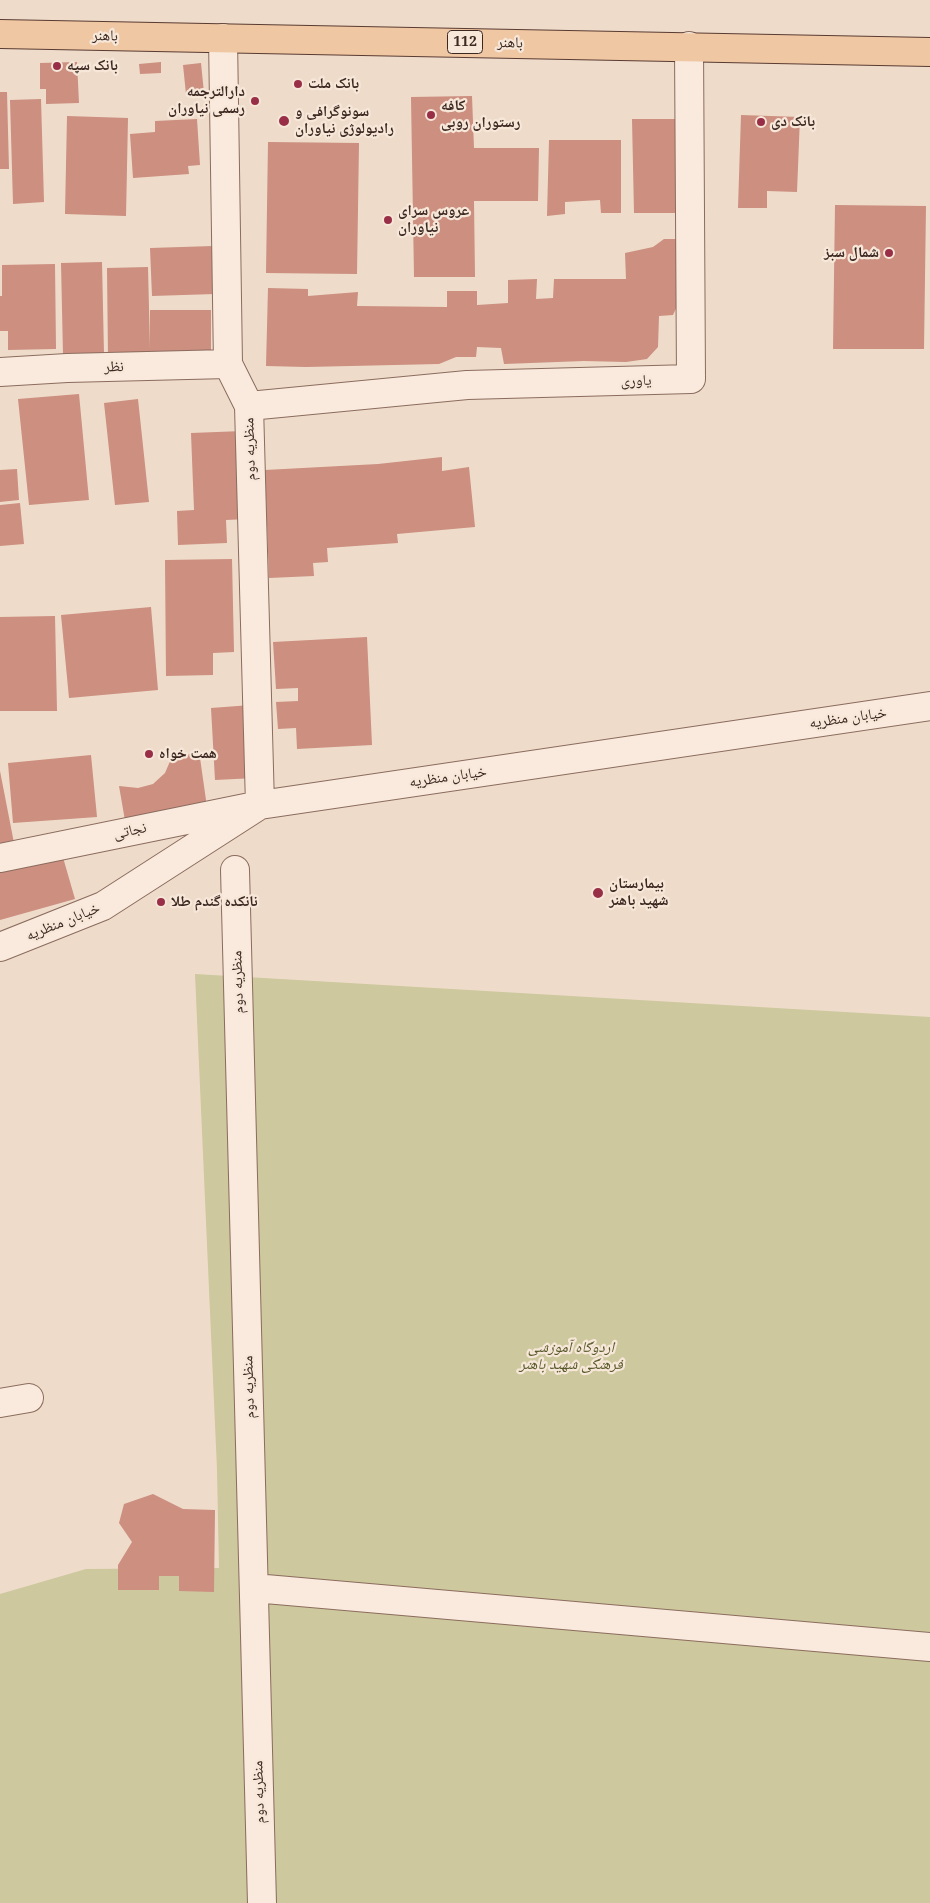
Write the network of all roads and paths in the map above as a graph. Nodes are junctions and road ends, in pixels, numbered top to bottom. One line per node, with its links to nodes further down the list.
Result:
1 (0, 34): 2 (main road, باهنر / 112)
2 (223, 38): 3 (main road, باهنر / 112); 5 (street, منظریه دوم)
3 (689, 46): 4 (main road, باهنر / 112); 7 (street, یاوری)
4 (930, 52)
5 (228, 364): 6 (street, نظر); 7 (street, منظریه دوم)
6 (0, 372)
7 (249, 406): 9 (street, منظریه دوم)
8 (930, 706): 9 (street, خیابان منظریه)
9 (260, 805): 10 (street, نجاتی); 12 (street, خیابان منظریه)
10 (0, 858)
11 (235, 870): 15 (street, منظریه دوم)
12 (0, 948)
13 (28, 1398): 14 (street)
14 (0, 1403)
15 (254, 1588): 16 (street); 17 (street, منظریه دوم)
16 (930, 1647)
17 (262, 1903)

